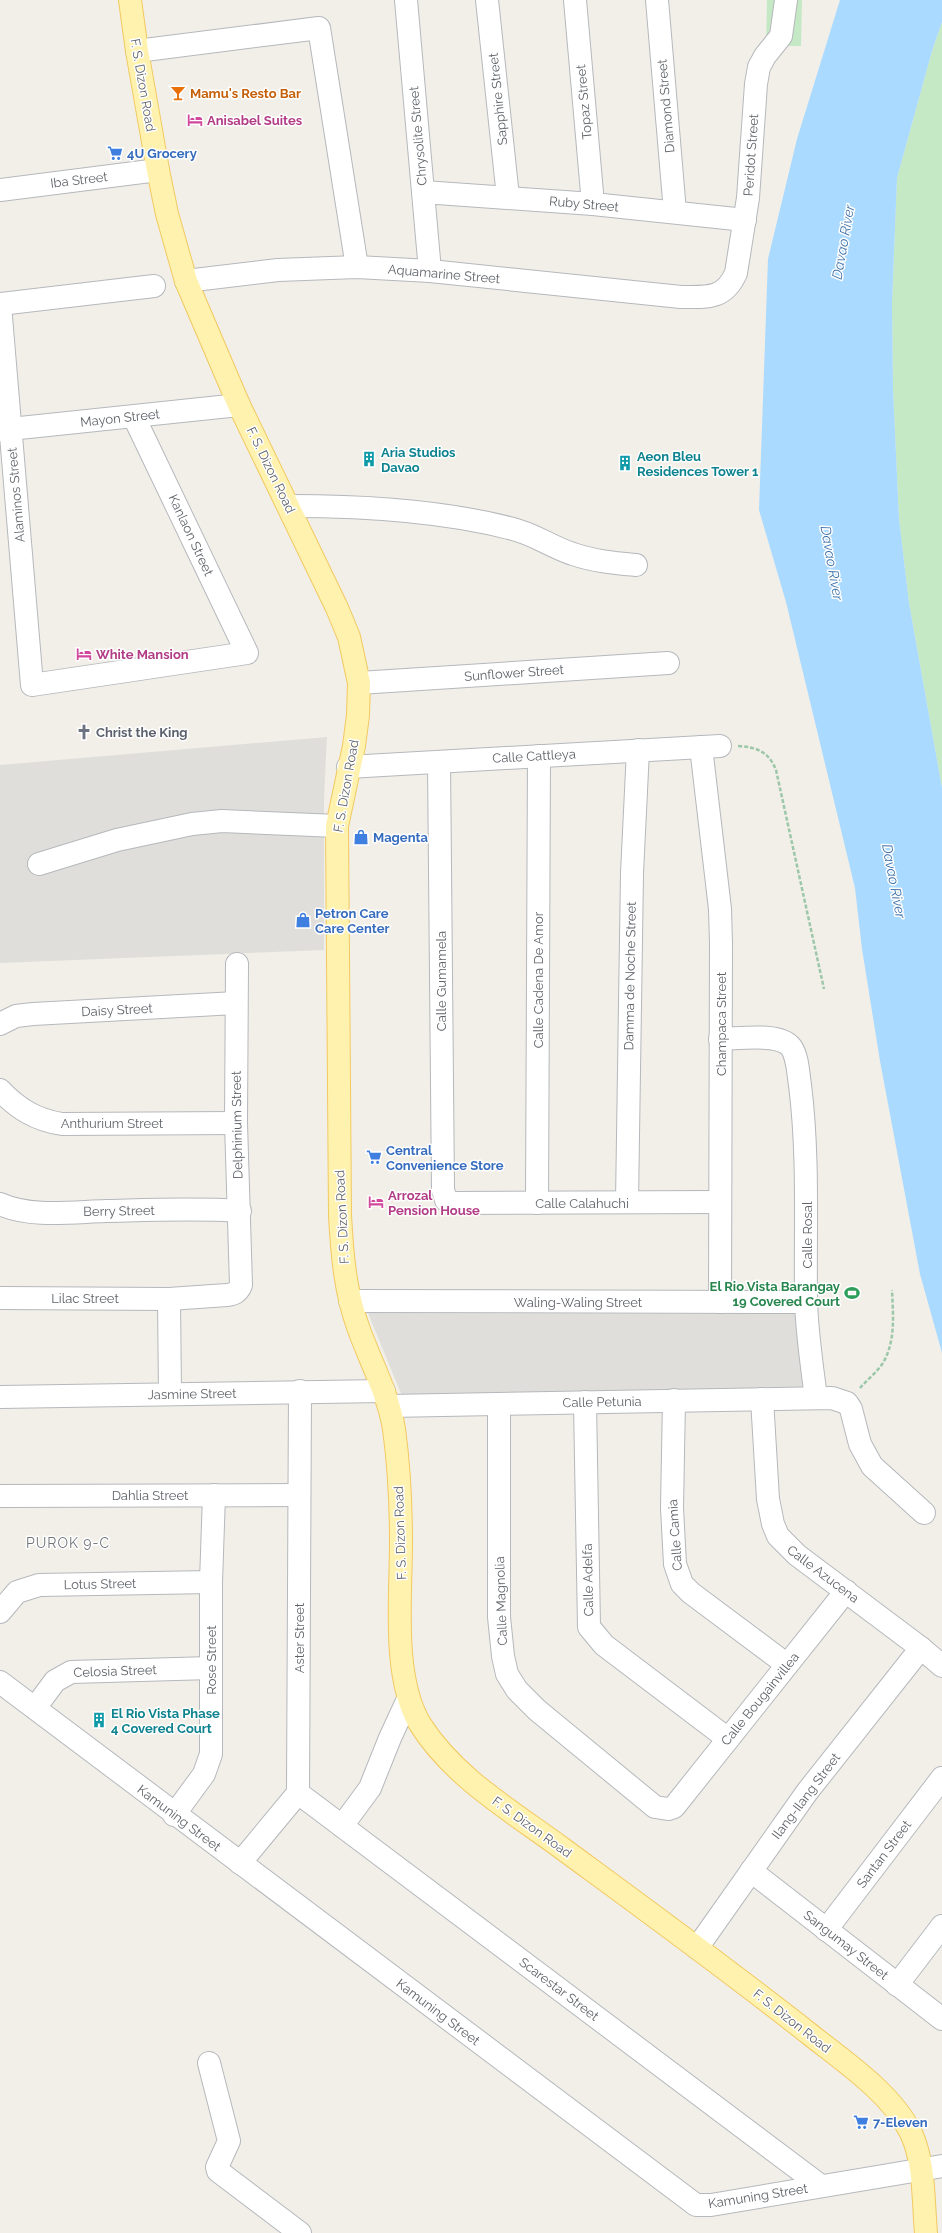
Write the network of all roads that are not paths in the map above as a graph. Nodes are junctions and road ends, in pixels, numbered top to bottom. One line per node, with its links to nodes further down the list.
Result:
1 (130, 0): 7 (main road, F. S. Dizon Road)
2 (406, 0): 10 (street, Chrysolite Street)
3 (487, 0): 11 (street, Sapphire Street)
4 (575, 0): 12 (street, Topaz Street)
5 (657, 0): 13 (street, Diamond Street)
6 (786, 0): 14 (street, Peridot Street)
7 (136, 51): 8 (main road, F. S. Dizon Road); 15 (street)
8 (158, 170): 9 (street, Iba Street); 17 (main road, F. S. Dizon Road)
9 (0, 190)
10 (423, 192): 11 (street, Ruby Street); 16 (street, Chrysolite Street)
11 (508, 197): 12 (street, Ruby Street)
12 (593, 204): 13 (street, Ruby Street)
13 (675, 212): 14 (street, Ruby Street)
14 (745, 220): 19 (street, Peridot Street)
15 (357, 267): 16 (street, Aquamarine Street); 17 (street, Aquamarine Street)
16 (430, 271): 19 (street, Aquamarine Street)
17 (186, 281): 21 (main road, F. S. Dizon Road)
18 (154, 286): 20 (street)
19 (702, 297)
20 (0, 305): 23 (street, Alaminos Street)
21 (239, 405): 22 (street, Mayon Street); 24 (main road, F. S. Dizon Road)
22 (134, 417): 23 (street, Mayon Street); 28 (street, Kanlaon Street)
23 (5, 429): 28 (street, Alaminos Street)
24 (290, 506): 25 (street); 27 (main road, F. S. Dizon Road)
25 (636, 565)
26 (668, 664): 27 (street, Sunflower Street)
27 (359, 683): 33 (main road, F. S. Dizon Road)
28 (32, 685)
29 (710, 746): 30 (street, Calle Cattleya); 39 (street, Champaca Street)
30 (638, 750): 31 (street, Calle Cattleya); 43 (street, Damma de Noche Street)
31 (539, 756): 32 (street, Calle Cattleya); 45 (street, Calle Cadena De Amor)
32 (439, 762): 33 (street, Calle Cattleya); 42 (street, Calle Gumamela)
33 (348, 767): 34 (main road, F. S. Dizon Road)
34 (337, 826): 35 (street); 51 (main road, F. S. Dizon Road)
35 (39, 864)
36 (237, 964): 37 (street, Delphinium Street)
37 (236, 1003): 38 (street, Daisy Street); 41 (street, Delphinium Street)
38 (0, 1024)
39 (720, 1039): 44 (street, Champaca Street); 53 (street, Calle Rosal)
40 (0, 1090): 41 (street, Anthurium Street)
41 (236, 1123): 47 (street, Delphinium Street)
42 (446, 1200): 45 (street, Calle Calahuchi)
43 (627, 1202): 44 (street, Calle Calahuchi); 45 (street, Calle Calahuchi)
44 (720, 1202): 52 (street, Champaca Street)
45 (537, 1203)
46 (0, 1204): 47 (street, Berry Street)
47 (240, 1211): 48 (street, Delphinium Street)
48 (241, 1285): 50 (street, Lilac Street)
49 (0, 1298): 50 (street, Lilac Street)
50 (169, 1299): 55 (street)
51 (350, 1301): 52 (street, Waling-Waling Street); 58 (main road, F. S. Dizon Road)
52 (720, 1302): 53 (street, Waling-Waling Street)
53 (806, 1302): 57 (street, Calle Rosal)
54 (300, 1391): 55 (street, Jasmine Street); 58 (street, Jasmine Street); 64 (street, Aster Street)
55 (170, 1394): 56 (street, Jasmine Street)
56 (0, 1397)
57 (816, 1398): 59 (street, Calle Petunia); 66 (street)
58 (387, 1399): 62 (street, Calle Petunia); 75 (main road, F. S. Dizon Road)
59 (762, 1399): 60 (street, Calle Petunia); 68 (street, Calle Azucena)
60 (674, 1400): 61 (street, Calle Petunia); 71 (street, Calle Camia)
61 (585, 1402): 62 (street, Calle Petunia); 77 (street, Calle Adelfa)
62 (499, 1404): 80 (street, Calle Magnolia)
63 (214, 1495): 64 (street, Dahlia Street); 65 (street, Dahlia Street); 67 (street, Rose Street)
64 (299, 1495): 79 (street, Aster Street)
65 (0, 1496)
66 (924, 1513)
67 (211, 1582): 69 (street, Lotus Street); 73 (street, Rose Street)
68 (846, 1591): 70 (street, Calle Azucena); 71 (street, Calle Bougainvillea)
69 (0, 1612)
70 (921, 1648): 72 (street, Calle Azucena); 84 (street, Ilang-Ilang Street)
71 (786, 1664): 77 (street, Calle Bougainvillea)
72 (942, 1666)
73 (211, 1668): 76 (street, Celosia Street); 81 (street, Rose Street)
74 (0, 1682): 76 (street, Kamuning Street)
75 (408, 1699): 82 (street); 87 (main road, F. S. Dizon Road)
76 (35, 1708): 81 (street, Kamuning Street)
77 (728, 1739): 80 (street, Calle Bougainvillea)
78 (942, 1778): 86 (street, Santan Street)
79 (298, 1793): 82 (street, Scarestar Street); 83 (street)
80 (674, 1807)
81 (174, 1815): 83 (street, Kamuning Street)
82 (342, 1826): 93 (street, Scarestar Street)
83 (240, 1863): 93 (street, Kamuning Street)
84 (751, 1871): 86 (street, Sangumay Street); 87 (street, Ilang-Ilang Street)
85 (942, 1926): 88 (street)
86 (826, 1930): 88 (street, Sangumay Street)
87 (697, 1948): 92 (main road, F. S. Dizon Road)
88 (897, 1985): 89 (street, Sangumay Street)
89 (942, 2019)
90 (209, 2063): 94 (street)
91 (942, 2166): 92 (street, Kamuning Street)
92 (920, 2170): 93 (street, Kamuning Street); 95 (main road, F. S. Dizon Road)
93 (821, 2186)
94 (300, 2233)
95 (926, 2233)

